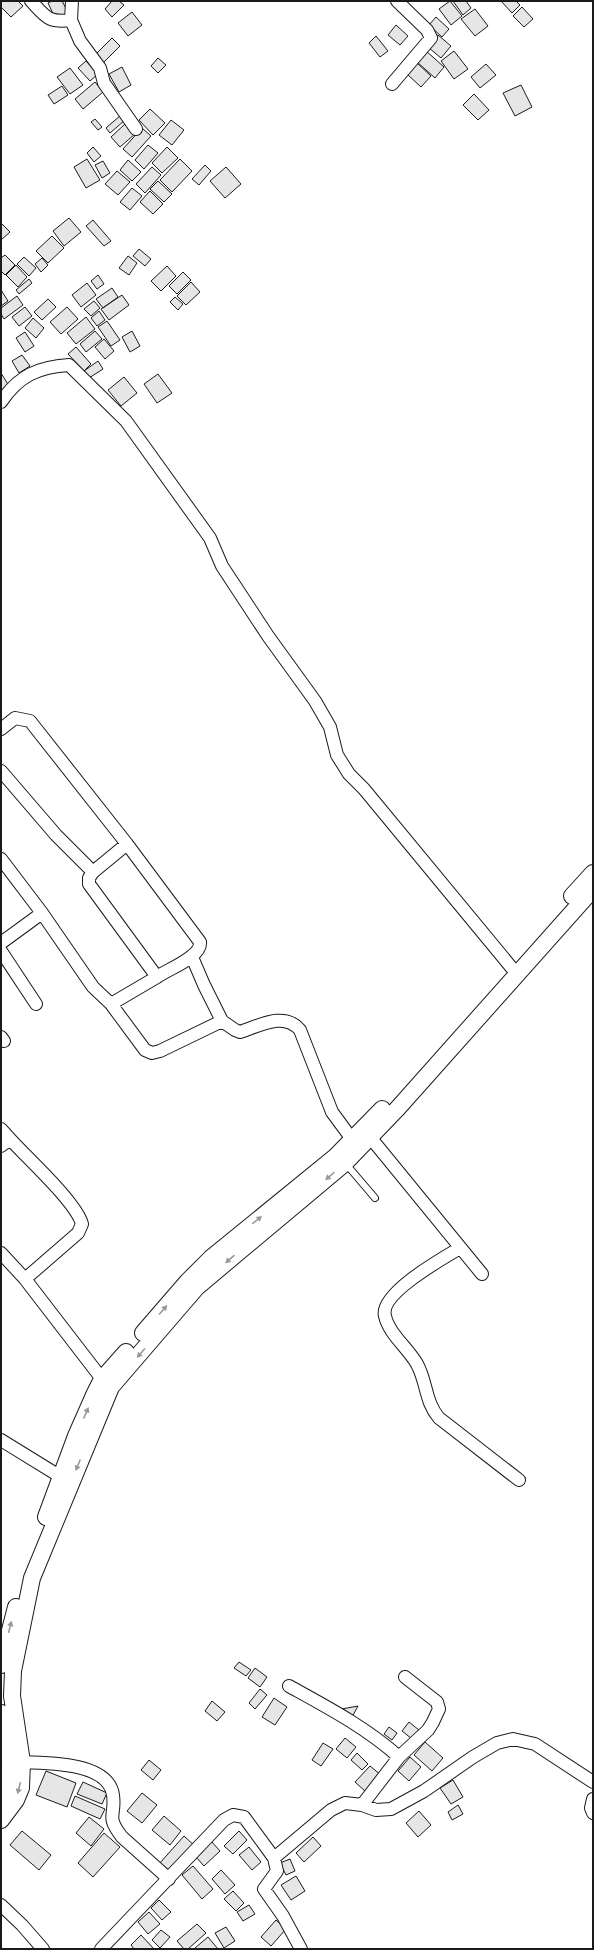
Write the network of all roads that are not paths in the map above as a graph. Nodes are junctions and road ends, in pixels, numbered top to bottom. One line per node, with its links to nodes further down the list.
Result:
1 (31, 1): 4 (street)
2 (72, 1): 4 (street)
3 (397, 1): 5 (street)
4 (71, 20): 6 (street)
5 (392, 84)
6 (136, 129)
7 (1, 402): 19 (street)
8 (1, 729): 10 (street)
9 (1, 771): 12 (street)
10 (127, 844): 12 (street); 18 (street)
11 (1, 859): 15 (street)
12 (93, 872): 20 (street)
13 (593, 873): 14 (street)
14 (584, 894): 19 (street); 25 (street)
15 (42, 913): 16 (street); 22 (street)
16 (1, 943)
17 (1, 951): 21 (street)
18 (192, 957): 20 (street); 23 (street)
19 (511, 967): 27 (street)
20 (157, 977): 22 (street)
21 (36, 1004)
22 (111, 1004): 23 (street)
23 (222, 1020): 27 (street)
24 (1, 1129): 26 (street)
25 (370, 1137): 27 (street); 30 (street)
26 (5, 1142): 33 (street)
27 (355, 1144): 28 (street); 34 (street, one-way to 27)
28 (345, 1163): 29 (lane); 35 (street, one-way to 35)
29 (374, 1198)
30 (460, 1248): 32 (street); 38 (street)
31 (1, 1252): 33 (street)
32 (482, 1274)
33 (25, 1279): 34 (street)
34 (102, 1379): 35 (street, one-way to 34)
35 (82, 1438): 37 (street); 42 (street, one-way to 42)
36 (1, 1440): 37 (street)
37 (61, 1477): 39 (street, one-way to 37)
38 (519, 1480)
39 (1, 1665)
40 (405, 1677): 44 (street)
41 (289, 1686): 44 (street)
42 (8, 1706): 43 (street); 45 (street)
43 (3, 1738): 45 (street)
44 (399, 1757): 49 (street)
45 (16, 1762): 48 (street); 51 (street, one-way to 51); 53 (street)
46 (593, 1782): 49 (street)
47 (593, 1799): 50 (street)
48 (1, 1801)
49 (362, 1805): 52 (street)
50 (593, 1813)
51 (1, 1820)
52 (274, 1858): 53 (street); 57 (street)
53 (169, 1879): 56 (street)
54 (1, 1906): 55 (street)
55 (43, 1949)
56 (101, 1949)
57 (301, 1949)

